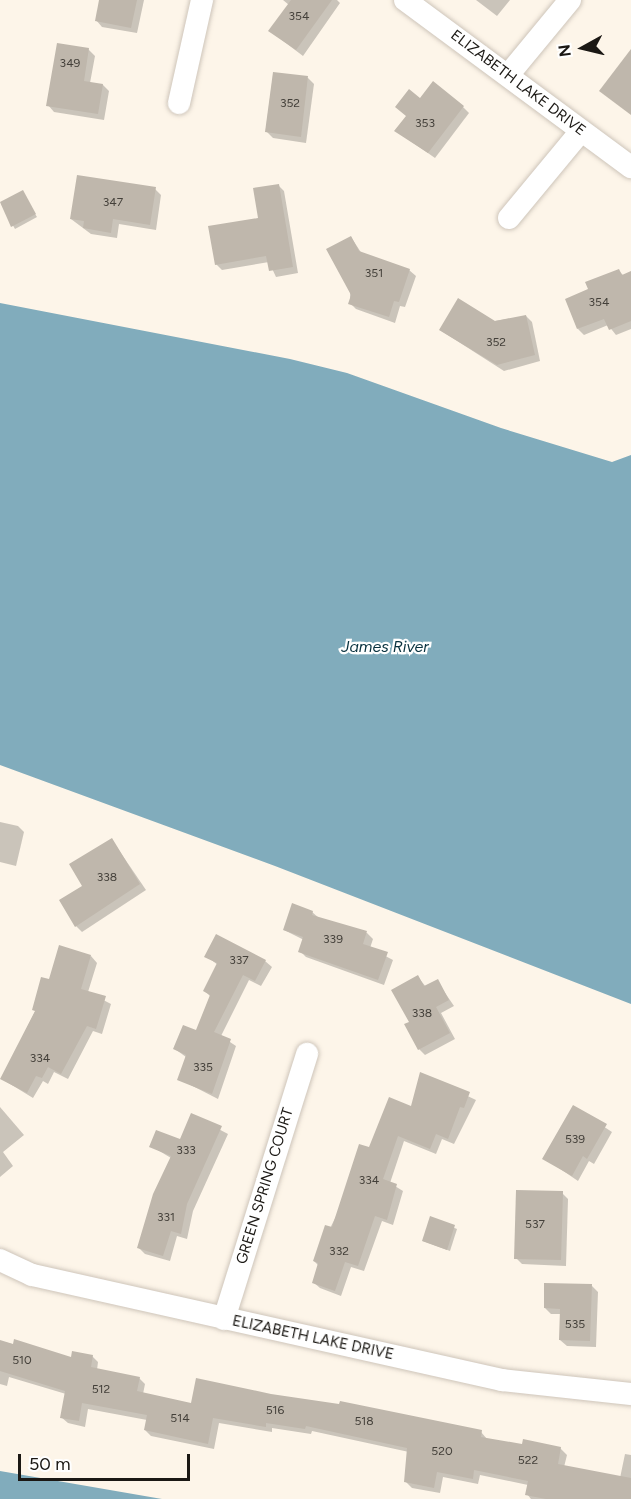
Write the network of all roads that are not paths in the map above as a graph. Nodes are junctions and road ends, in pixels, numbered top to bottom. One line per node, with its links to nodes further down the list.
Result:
1 (202, 0): 5 (street)
2 (405, 0): 4 (street, ELIZABETH LAKE DRIVE)
3 (570, 0): 4 (street)
4 (509, 74): 6 (street, ELIZABETH LAKE DRIVE)
5 (179, 103)
6 (581, 131): 7 (street, ELIZABETH LAKE DRIVE); 8 (street)
7 (631, 167)
8 (509, 218)
9 (307, 1054): 11 (street, GREEN SPRING COURT)
10 (0, 1260): 11 (street, ELIZABETH LAKE DRIVE)
11 (224, 1319): 12 (street, ELIZABETH LAKE DRIVE)
12 (631, 1394)

